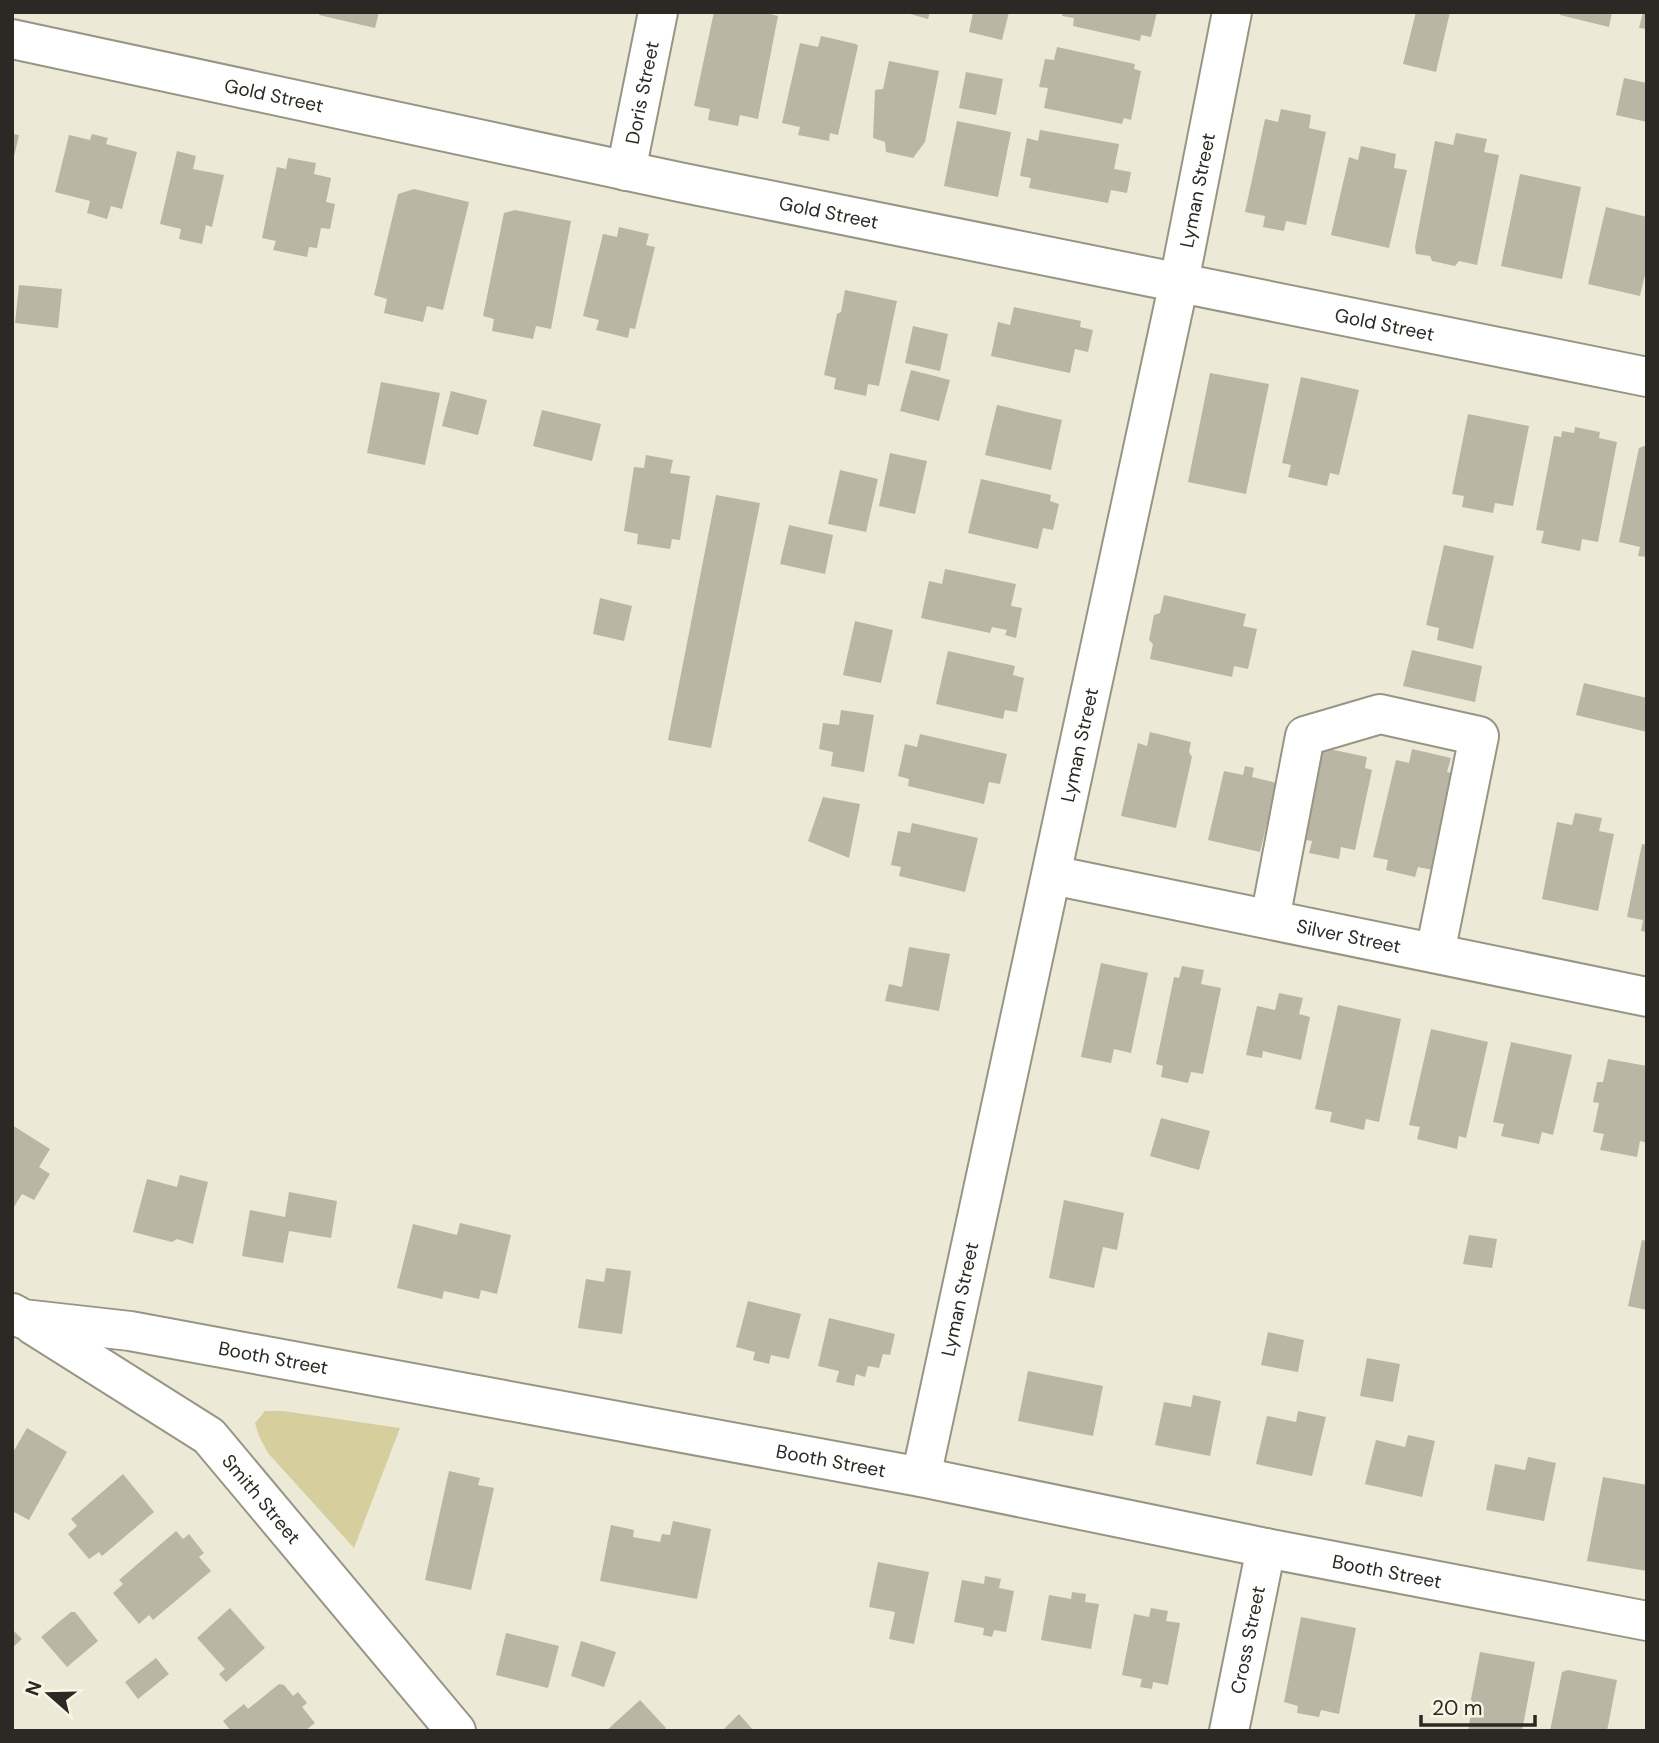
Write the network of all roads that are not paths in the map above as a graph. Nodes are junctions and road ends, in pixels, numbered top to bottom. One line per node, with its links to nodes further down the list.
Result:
1 (658, 12): 4 (street, Doris Street)
2 (1232, 12): 5 (street, Lyman Street)
3 (12, 39): 4 (street, Gold Street)
4 (626, 170): 5 (street, Gold Street)
5 (1179, 282): 6 (street, Gold Street); 7 (street, Lyman Street)
6 (1647, 377)
7 (1052, 875): 8 (street, Silver Street); 12 (street, Lyman Street)
8 (1270, 919): 9 (street, Silver Street); 9 (street)
9 (1435, 953): 10 (street, Silver Street)
10 (1647, 997)
11 (16, 1324): 12 (street, Booth Street); 15 (street, Smith Street)
12 (921, 1477): 13 (street, Booth Street)
13 (1266, 1548): 14 (street, Booth Street); 16 (street, Cross Street)
14 (1647, 1621)
15 (456, 1731)
16 (1229, 1731)

